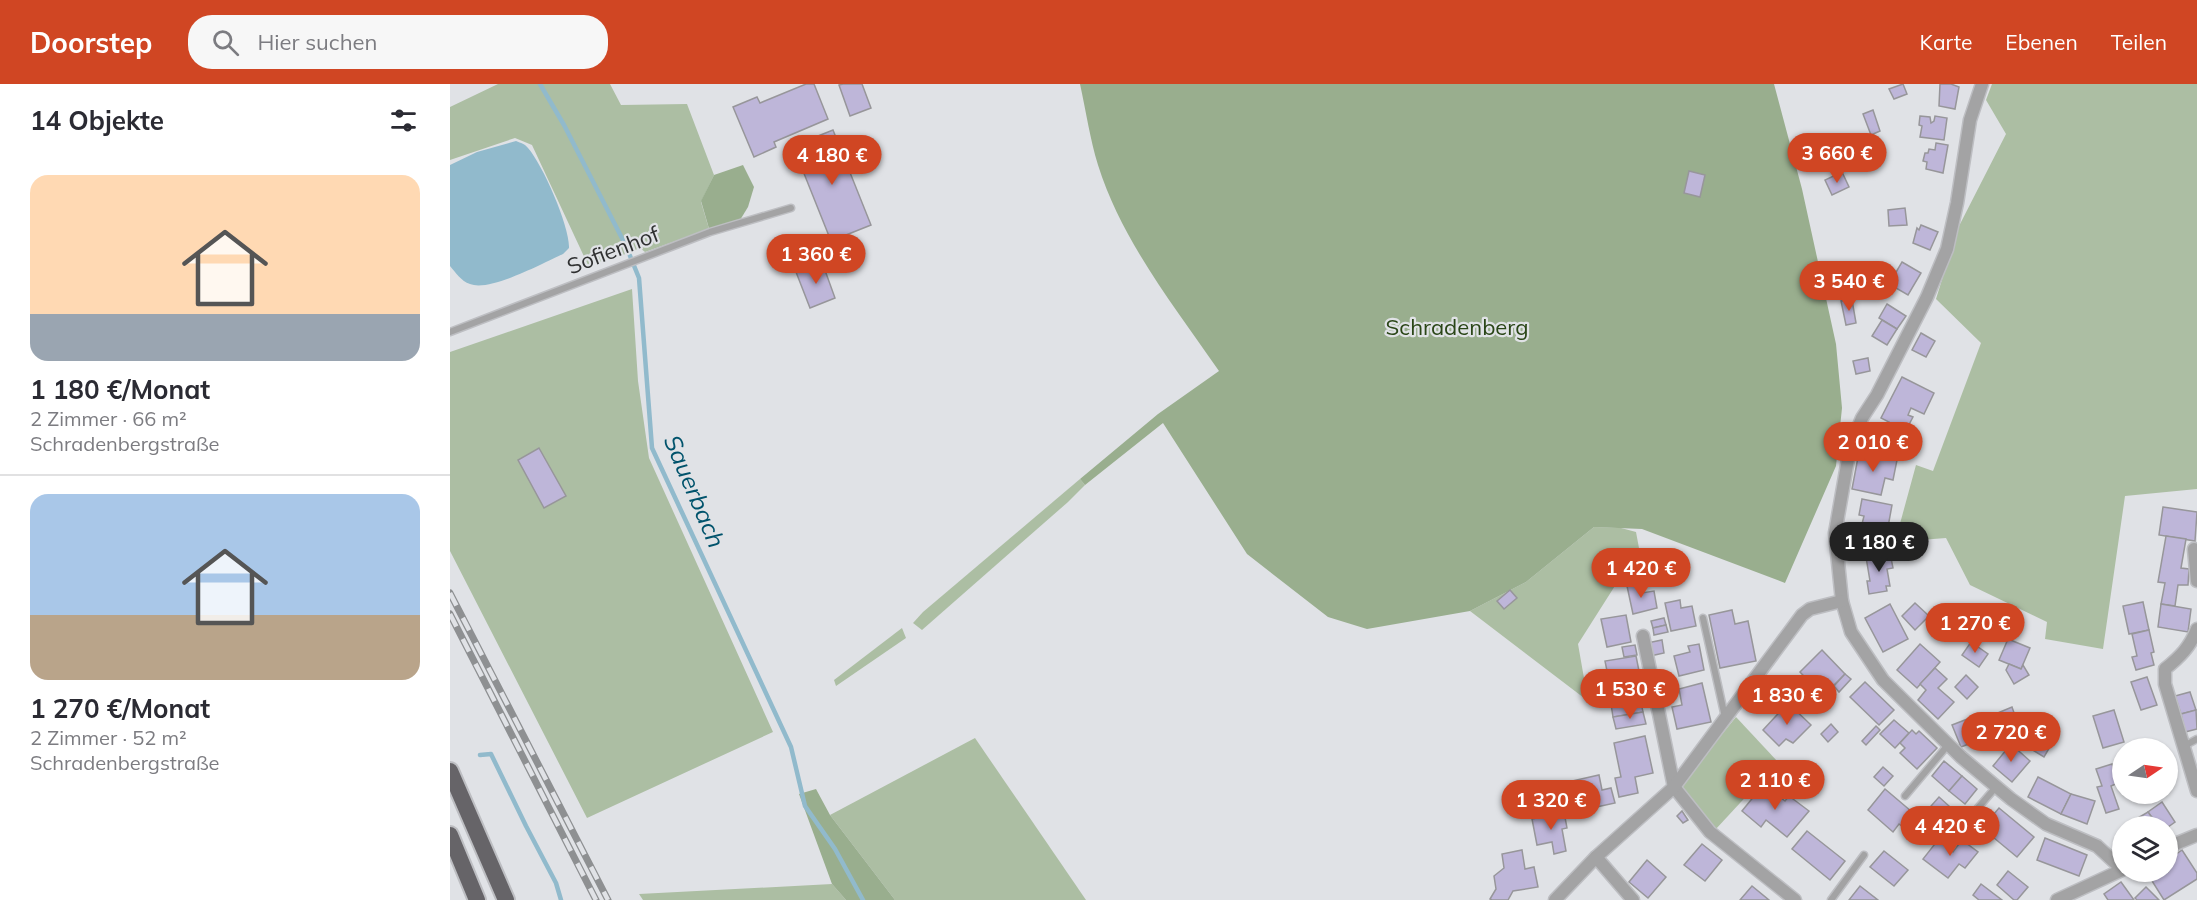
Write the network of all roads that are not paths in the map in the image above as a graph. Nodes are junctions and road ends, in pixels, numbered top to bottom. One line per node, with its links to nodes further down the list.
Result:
1 (1982, 84): 6 (street)
2 (791, 208): 3 (lane, Sofienhof)
3 (450, 332)
4 (2194, 549): 5 (street)
5 (2197, 581)
6 (1842, 602): 10 (street); 12 (street)
7 (1703, 618): 10 (lane)
8 (2197, 629): 13 (street)
9 (1643, 636): 16 (street)
10 (1725, 719): 16 (street)
11 (2197, 739): 13 (lane)
12 (1948, 745): 15 (street); 18 (lane)
13 (2183, 746): 17 (street)
14 (450, 771): 29 (highway)
15 (1996, 786): 21 (lane); 25 (street)
16 (1674, 787): 24 (street); 32 (street)
17 (2197, 791)
18 (1905, 796)
19 (450, 835): 28 (highway)
20 (2197, 835): 22 (street)
21 (1951, 840)
22 (2178, 844)
23 (1864, 855): 33 (lane)
24 (1596, 858): 30 (street); 31 (street)
25 (2112, 860)
26 (2112, 875): 27 (street)
27 (2062, 899)
28 (477, 900)
29 (506, 900)
30 (1555, 900)
31 (1633, 900)
32 (1795, 900)
33 (1831, 900)

